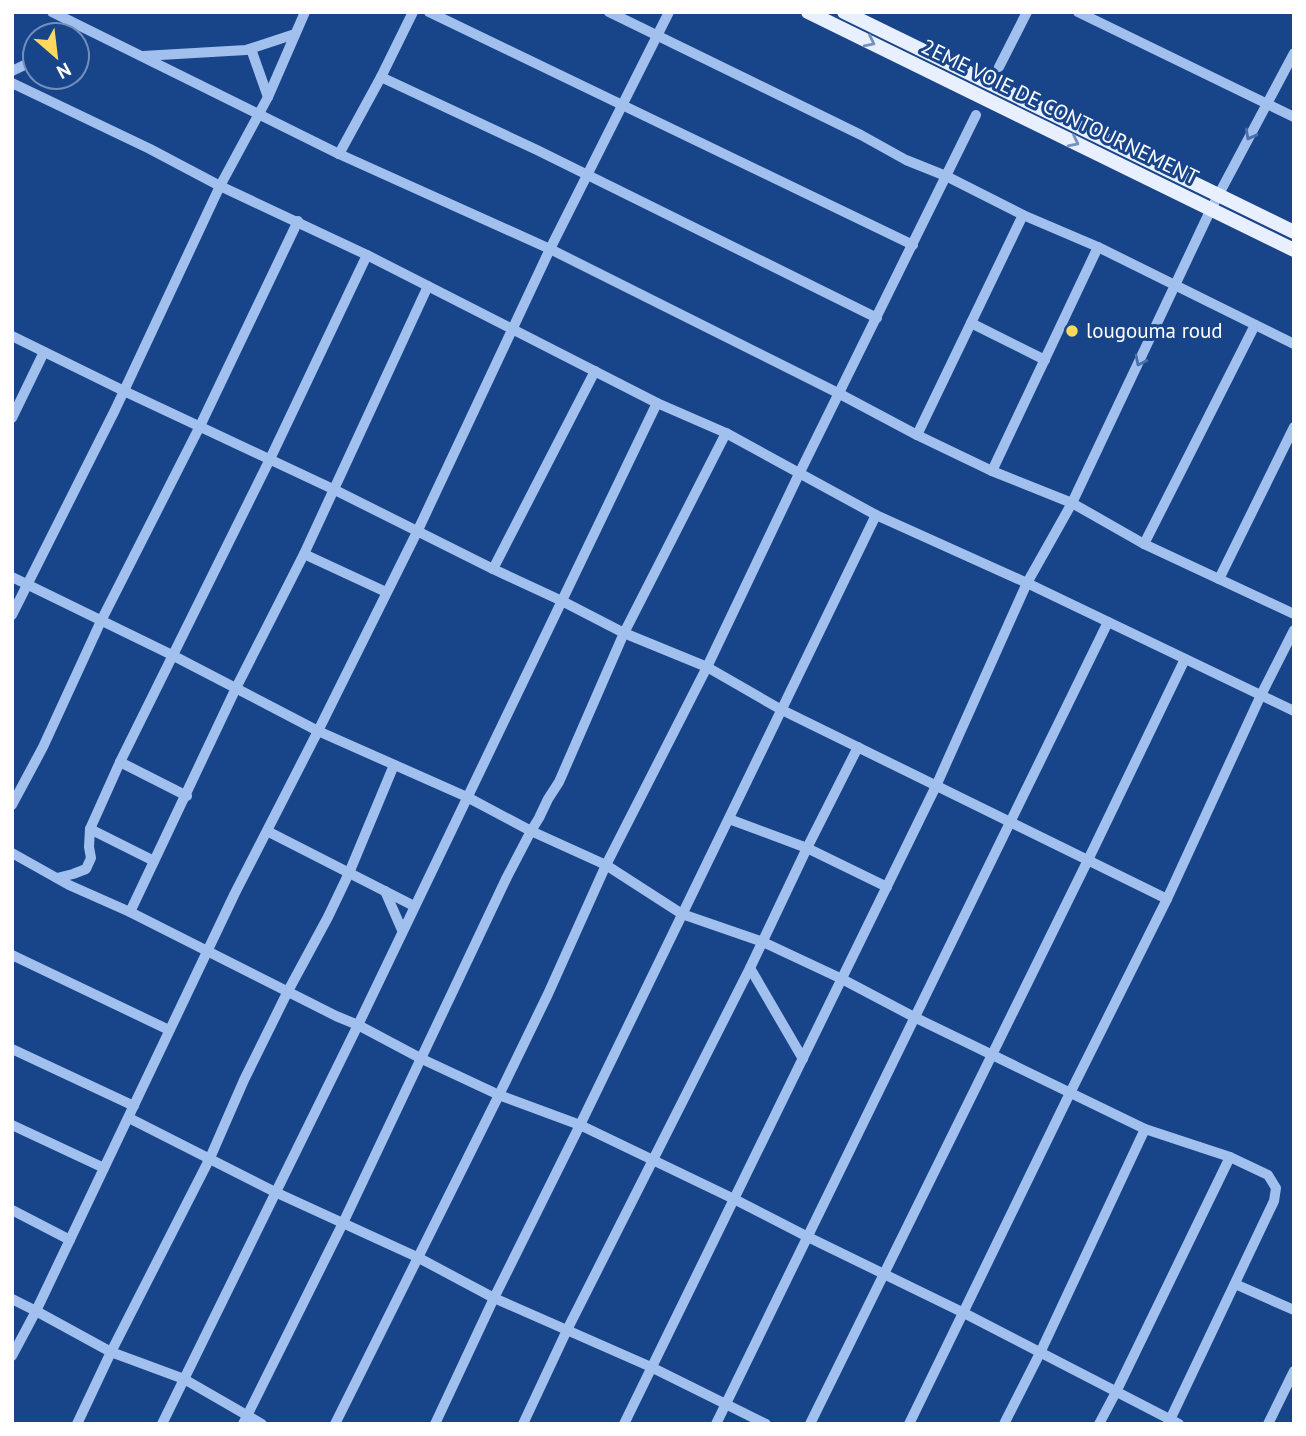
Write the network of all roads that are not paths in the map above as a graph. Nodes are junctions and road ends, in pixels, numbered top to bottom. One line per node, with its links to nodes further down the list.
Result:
1 (52, 12): 11 (street)
2 (305, 12): 13 (street)
3 (413, 12): 19 (street)
4 (429, 12): 23 (street)
5 (609, 12): 14 (street)
6 (669, 12): 14 (street)
7 (808, 12): 32 (main road, 2EME VOIE DE CONTOURNEMENT, one-way to 32)
8 (1027, 12): 18 (street)
9 (1078, 12): 22 (street)
10 (846, 13): 31 (main road)
11 (70, 21)
12 (91, 31): 17 (street)
13 (295, 34): 15 (street); 21 (street)
14 (657, 36): 23 (street); 29 (street)
15 (251, 48): 17 (street); 21 (street)
16 (1294, 53): 22 (street)
17 (141, 56): 24 (street)
18 (999, 67)
19 (381, 77): 27 (street); 28 (street)
20 (12, 83): 30 (street)
21 (268, 97): 24 (street)
22 (1266, 104): 26 (street); 31 (street, one-way to 31)
23 (623, 106): 28 (street); 36 (street)
24 (260, 114): 27 (street); 30 (street)
25 (976, 115): 29 (street)
26 (1294, 117)
27 (339, 154): 38 (street)
28 (588, 175): 38 (street); 43 (street)
29 (946, 176): 33 (street); 36 (street)
30 (220, 186): 34 (street); 52 (street)
31 (1218, 195): 32 (street); 35 (main road)
32 (1211, 209): 39 (main road, 2EME VOIE DE CONTOURNEMENT); 41 (street)
33 (1023, 215): 37 (street); 44 (street)
34 (298, 222): 40 (street); 56 (street)
35 (1294, 232)
36 (913, 245): 43 (street)
37 (1098, 247): 41 (street); 50 (street)
38 (550, 249): 46 (street); 53 (street)
39 (1294, 250)
40 (367, 255): 42 (street); 60 (street)
41 (1176, 285): 45 (street); 64 (street, one-way to 64)
42 (428, 286): 46 (street); 63 (street)
43 (877, 318): 53 (street)
44 (971, 323): 50 (street); 59 (street)
45 (1255, 325): 48 (street); 67 (street)
46 (513, 330): 51 (street); 66 (street)
47 (12, 336): 49 (street)
48 (1294, 344)
49 (44, 352): 52 (street); 55 (street)
50 (1045, 360): 61 (street)
51 (595, 370): 54 (street); 69 (street)
52 (124, 391): 56 (street); 73 (street)
53 (838, 393): 59 (street); 62 (street)
54 (657, 403): 58 (street); 75 (street)
55 (12, 418)
56 (200, 426): 60 (street); 78 (street)
57 (1294, 427): 71 (street)
58 (726, 433): 62 (street); 81 (street)
59 (917, 435): 61 (street)
60 (270, 459): 63 (street); 82 (street)
61 (992, 471): 64 (street)
62 (799, 474): 65 (street); 84 (street)
63 (335, 490): 66 (street); 68 (street)
64 (1072, 503): 67 (street); 72 (street)
65 (876, 516): 72 (street); 87 (street)
66 (418, 530): 69 (street); 74 (street)
67 (1144, 544): 71 (street)
68 (304, 554): 74 (street); 85 (street)
69 (493, 569): 75 (street)
70 (12, 577): 73 (street)
71 (1219, 579): 76 (street)
72 (1027, 583): 79 (street); 93 (street)
73 (28, 585): 77 (street); 78 (street)
74 (386, 592): 89 (street)
75 (562, 601): 81 (street); 95 (street)
76 (1294, 614)
77 (12, 615)
78 (101, 621): 82 (street); 96 (street)
79 (1108, 622): 83 (street); 98 (street)
80 (1294, 630): 86 (street)
81 (624, 633): 84 (street); 101 (street)
82 (172, 655): 85 (street); 91 (street)
83 (1185, 659): 86 (street); 104 (street)
84 (708, 667): 87 (street); 106 (street)
85 (236, 688): 89 (street); 94 (street)
86 (1261, 695): 88 (street); 113 (street)
87 (780, 709): 90 (street); 97 (street)
88 (1294, 711)
89 (318, 731): 92 (street); 100 (street)
90 (858, 747): 93 (street); 102 (street)
91 (120, 762): 94 (street); 99 (street)
92 (394, 765): 95 (street); 108 (street)
93 (936, 786): 98 (street); 110 (street)
94 (187, 796): 105 (street)
95 (467, 797): 101 (street); 114 (street)
96 (12, 806)
97 (729, 818): 102 (street); 116 (street)
98 (1009, 822): 104 (street); 124 (street)
99 (90, 829): 105 (street); 107 (street)
100 (267, 831): 108 (street); 119 (street)
101 (531, 831): 106 (street); 129 (street)
102 (807, 848): 110 (street); 118 (street)
103 (12, 853): 109 (street)
104 (1088, 860): 113 (street); 128 (street)
105 (154, 861): 115 (street)
106 (606, 865): 116 (street); 132 (street)
107 (86, 869): 109 (street); 112 (street)
108 (349, 873): 111 (street); 123 (street)
109 (57, 878): 112 (street)
110 (887, 887): 122 (street)
111 (384, 891): 114 (street); 117 (street)
112 (93, 895): 115 (street)
113 (1167, 899): 131 (street)
114 (414, 906): 117 (street)
115 (130, 912): 119 (street)
116 (682, 914): 118 (street); 136 (street)
117 (402, 930): 125 (street)
118 (763, 942): 121 (street); 122 (street)
119 (207, 952): 123 (street); 126 (street)
120 (12, 955): 126 (street)
121 (750, 968): 130 (street); 140 (street)
122 (842, 979): 124 (street); 130 (street)
123 (288, 991): 125 (street); 139 (street)
124 (914, 1017): 128 (street); 146 (street)
125 (358, 1024): 129 (street); 142 (street)
126 (169, 1030): 133 (street)
127 (12, 1049): 133 (street)
128 (993, 1055): 131 (street); 149 (street)
129 (422, 1059): 132 (street); 145 (street)
130 (803, 1059): 143 (street)
131 (1070, 1093): 137 (street); 155 (street)
132 (499, 1095): 136 (street); 148 (street)
133 (134, 1107): 134 (street)
134 (129, 1118): 139 (street); 141 (street)
135 (12, 1125): 141 (street)
136 (580, 1125): 140 (street); 151 (street)
137 (1145, 1129): 138 (street); 158 (street)
138 (1230, 1157): 150 (street); 163 (street)
139 (210, 1158): 142 (street); 157 (street)
140 (653, 1160): 143 (street); 156 (street)
141 (104, 1168): 147 (street)
142 (275, 1192): 145 (street); 162 (street)
143 (734, 1199): 146 (street); 160 (street)
144 (12, 1210): 147 (street)
145 (343, 1223): 148 (street); 165 (street)
146 (808, 1237): 149 (street); 164 (street)
147 (70, 1240): 154 (street)
148 (417, 1257): 151 (street); 170 (street)
149 (884, 1274): 155 (street); 176 (street)
150 (1235, 1284): 153 (street); 166 (street)
151 (494, 1298): 156 (street); 171 (street)
152 (12, 1299): 154 (street)
153 (1294, 1310)
154 (36, 1311): 157 (street); 159 (street)
155 (964, 1313): 158 (street); 177 (street)
156 (567, 1330): 160 (street); 172 (street)
157 (111, 1352): 162 (street); 167 (street)
158 (1040, 1353): 163 (street); 178 (street)
159 (12, 1356)
160 (651, 1367): 164 (street); 173 (street)
161 (1294, 1371): 180 (street)
162 (184, 1379): 165 (street); 168 (street)
163 (1116, 1392): 166 (street); 179 (street)
164 (726, 1404): 174 (street); 175 (street)
165 (245, 1420): 169 (street)
166 (1172, 1422)
167 (77, 1424)
168 (162, 1424)
169 (262, 1424)
170 (335, 1424)
171 (435, 1424)
172 (523, 1424)
173 (624, 1424)
174 (716, 1424)
175 (766, 1424)
176 (810, 1424)
177 (909, 1424)
178 (1004, 1424)
179 (1099, 1424)
180 (1268, 1424)

